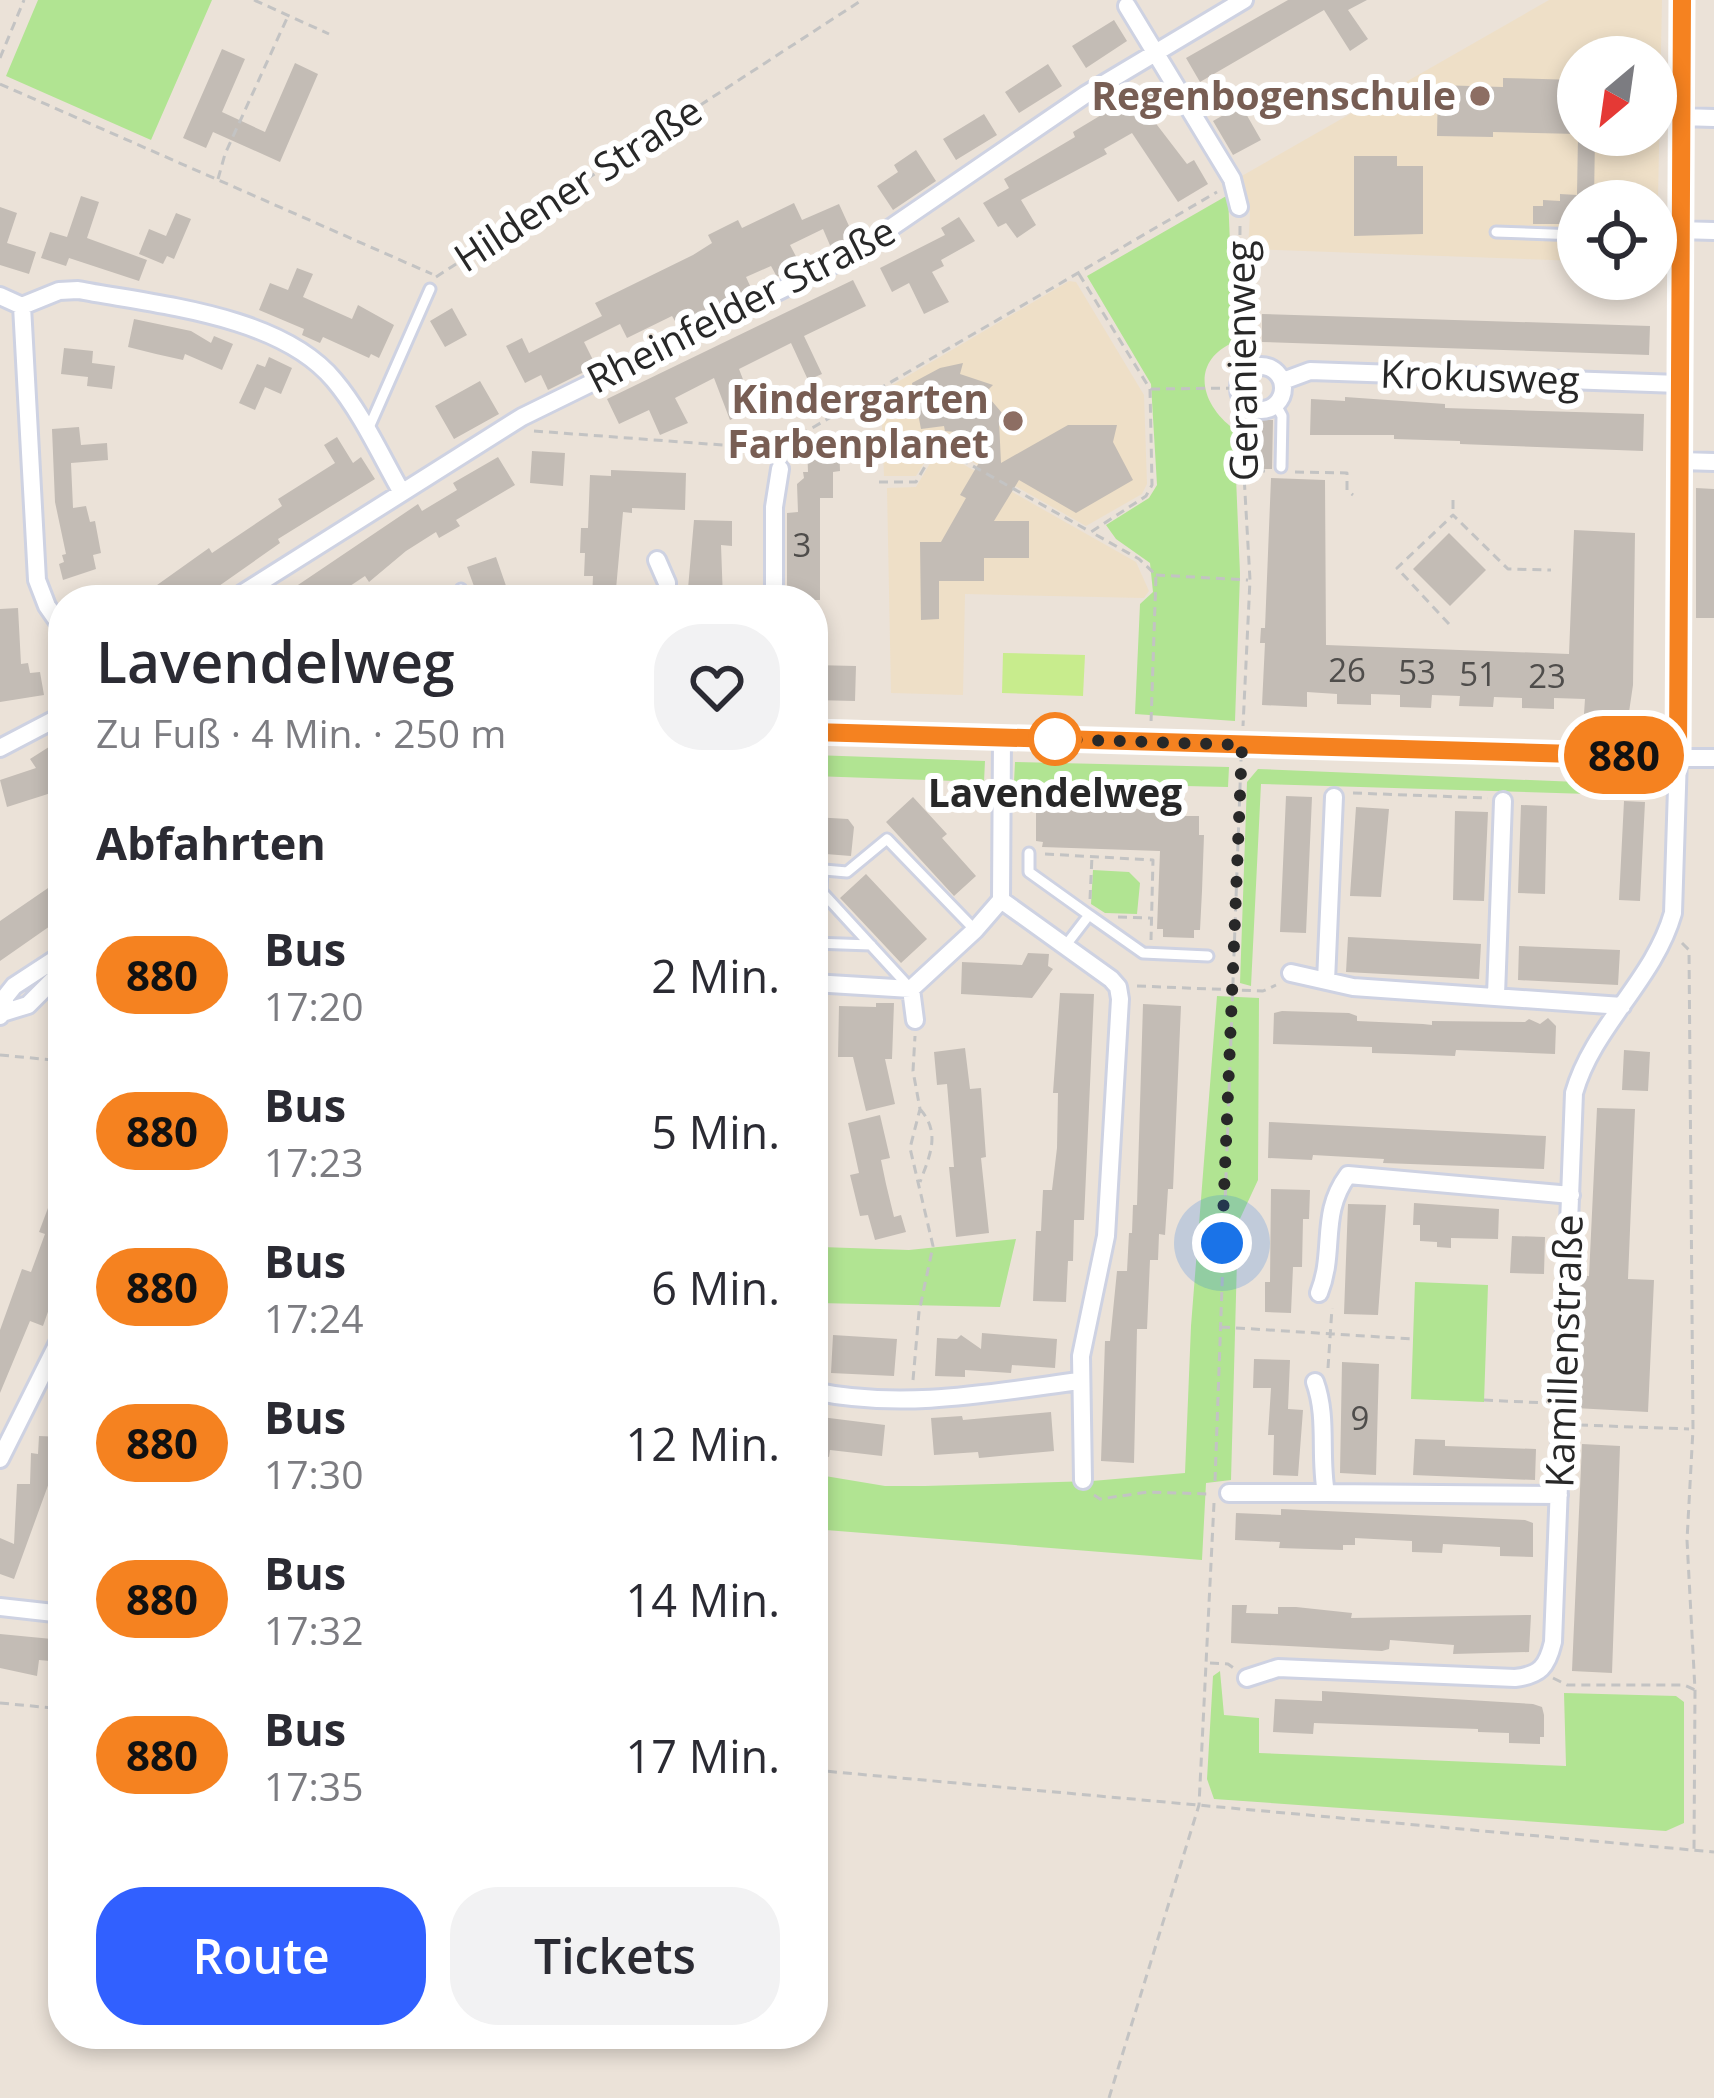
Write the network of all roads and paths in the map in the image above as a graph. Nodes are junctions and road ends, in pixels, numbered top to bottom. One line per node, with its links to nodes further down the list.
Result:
1 (24, 0): 10 (path)
2 (254, 0): 7 (path)
3 (862, 0): 22 (path, Hildener Straße)
4 (1244, 0): 9 (street, Rheinfelder Straße)
5 (1682, 0): 12 (street, Kamillenstraße)
6 (1127, 6): 9 (street, Geranienweg)
7 (288, 16): 8 (path); 14 (path)
8 (329, 34)
9 (1156, 50): 15 (street, Geranienweg); 31 (street, Rheinfelder Straße)
10 (0, 58)
11 (0, 84): 14 (path)
12 (1680, 117): 13 (street); 20 (street, Kamillenstraße)
13 (1714, 118)
14 (218, 179): 22 (path)
15 (1232, 179): 16 (street, Geranienweg); 21 (path)
16 (1238, 206): 28 (path, Geranienweg)
17 (1714, 231): 20 (street)
18 (1496, 232): 19 (lane)
19 (1557, 234)
20 (1678, 234): 27 (street, Kamillenstraße)
21 (1078, 272): 29 (path); 31 (path)
22 (436, 277): 23 (path, Hildener Straße)
23 (430, 289): 32 (lane, Hildener Straße)
24 (0, 296): 25 (street)
25 (22, 306): 32 (street); 51 (street)
26 (1283, 381): 27 (street, Krokusweg); 28 (street, Krokusweg); 30 (street)
27 (1679, 384): 33 (street, Kamillenstraße)
28 (1239, 388): 29 (path); 30 (street); 37 (path, Geranienweg)
29 (1150, 389): 43 (path)
30 (1276, 405): 35 (lane)
31 (522, 417): 39 (street, Rheinfelder Straße)
32 (367, 432): 39 (street)
33 (1681, 461): 34 (street); 59 (street, Kamillenstraße)
34 (1714, 463)
35 (1281, 467)
36 (780, 470): 50 (street)
37 (1241, 470): 40 (path); 47 (path, Geranienweg)
38 (879, 482): 43 (path)
39 (401, 490): 48 (street, Rheinfelder Straße)
40 (1353, 495)
41 (1453, 500): 42 (path)
42 (1453, 515): 45 (path); 52 (path)
43 (1091, 532): 46 (path)
44 (656, 560): 49 (street)
45 (1551, 571)
46 (1156, 575): 47 (path); 56 (path)
47 (1250, 580): 57 (path, Geranienweg)
48 (255, 585)
49 (667, 585)
50 (774, 585)
51 (48, 607)
52 (1449, 624)
53 (48, 723): 58 (street)
54 (828, 733): 55 (street)
55 (1002, 738): 56 (street); 67 (street)
56 (1151, 742): 57 (street)
57 (1242, 745): 59 (street); 84 (path, Geranienweg)
58 (0, 748)
59 (1678, 757): 60 (street); 71 (street, Kamillenstraße)
60 (1714, 758)
61 (1334, 796): 62 (path); 79 (street)
62 (1503, 802): 85 (street)
63 (1029, 853): 64 (path); 68 (lane)
64 (1092, 856): 68 (path); 69 (path)
65 (828, 870): 70 (lane)
66 (828, 899): 73 (lane)
67 (1001, 900): 70 (street); 74 (street)
68 (1089, 915): 69 (path); 74 (lane); 75 (lane)
69 (1152, 919): 75 (path)
70 (975, 930): 83 (street)
71 (1668, 930): 86 (street, Kamillenstraße); 106 (path)
72 (828, 944): 73 (lane)
73 (871, 945): 83 (lane)
74 (1066, 945): 82 (street)
75 (1151, 954): 76 (lane)
76 (1208, 956)
77 (48, 964): 87 (street)
78 (1291, 973): 79 (street); 84 (path)
79 (1326, 981): 85 (street)
80 (828, 984): 83 (street)
81 (48, 985): 87 (street)
82 (1118, 987): 84 (path); 99 (street)
83 (911, 989): 88 (street)
84 (1232, 990): 95 (path, Geranienweg)
85 (1496, 995): 86 (street)
86 (1622, 1006): 93 (street, Kamillenstraße)
87 (1, 1014)
88 (915, 1019): 91 (path)
89 (0, 1055): 90 (path)
90 (48, 1060)
91 (920, 1109): 92 (path); 92 (path)
92 (920, 1184): 102 (path)
93 (1570, 1195): 94 (street); 104 (street, Kamillenstraße)
94 (1319, 1293): 96 (path)
95 (1219, 1327): 96 (path); 110 (path, Geranienweg)
96 (1332, 1332): 97 (path); 100 (path)
97 (1413, 1339)
98 (48, 1363): 107 (street)
99 (1079, 1381): 102 (street); 108 (street)
100 (1315, 1382): 109 (street)
101 (828, 1394): 102 (street)
102 (911, 1400)
103 (1484, 1400): 104 (path)
104 (1561, 1404): 105 (street, Kamillenstraße)
105 (1559, 1424): 106 (path); 111 (street, Kamillenstraße)
106 (1693, 1429): 117 (path)
107 (0, 1459)
108 (1083, 1480): 110 (path)
109 (1326, 1493): 110 (street); 111 (street)
110 (1222, 1494): 114 (path, Geranienweg)
111 (1558, 1495): 115 (street, Kamillenstraße)
112 (0, 1606): 113 (street)
113 (48, 1612)
114 (1208, 1663): 116 (path); 121 (path, Geranienweg)
115 (1541, 1671): 116 (street); 117 (path)
116 (1246, 1678)
117 (1695, 1690): 122 (path)
118 (0, 1703): 119 (path)
119 (48, 1708)
120 (828, 1771): 121 (path)
121 (1199, 1804): 122 (path); 124 (path, Geranienweg)
122 (1694, 1850): 123 (path)
123 (1714, 1852)
124 (1109, 2098)

